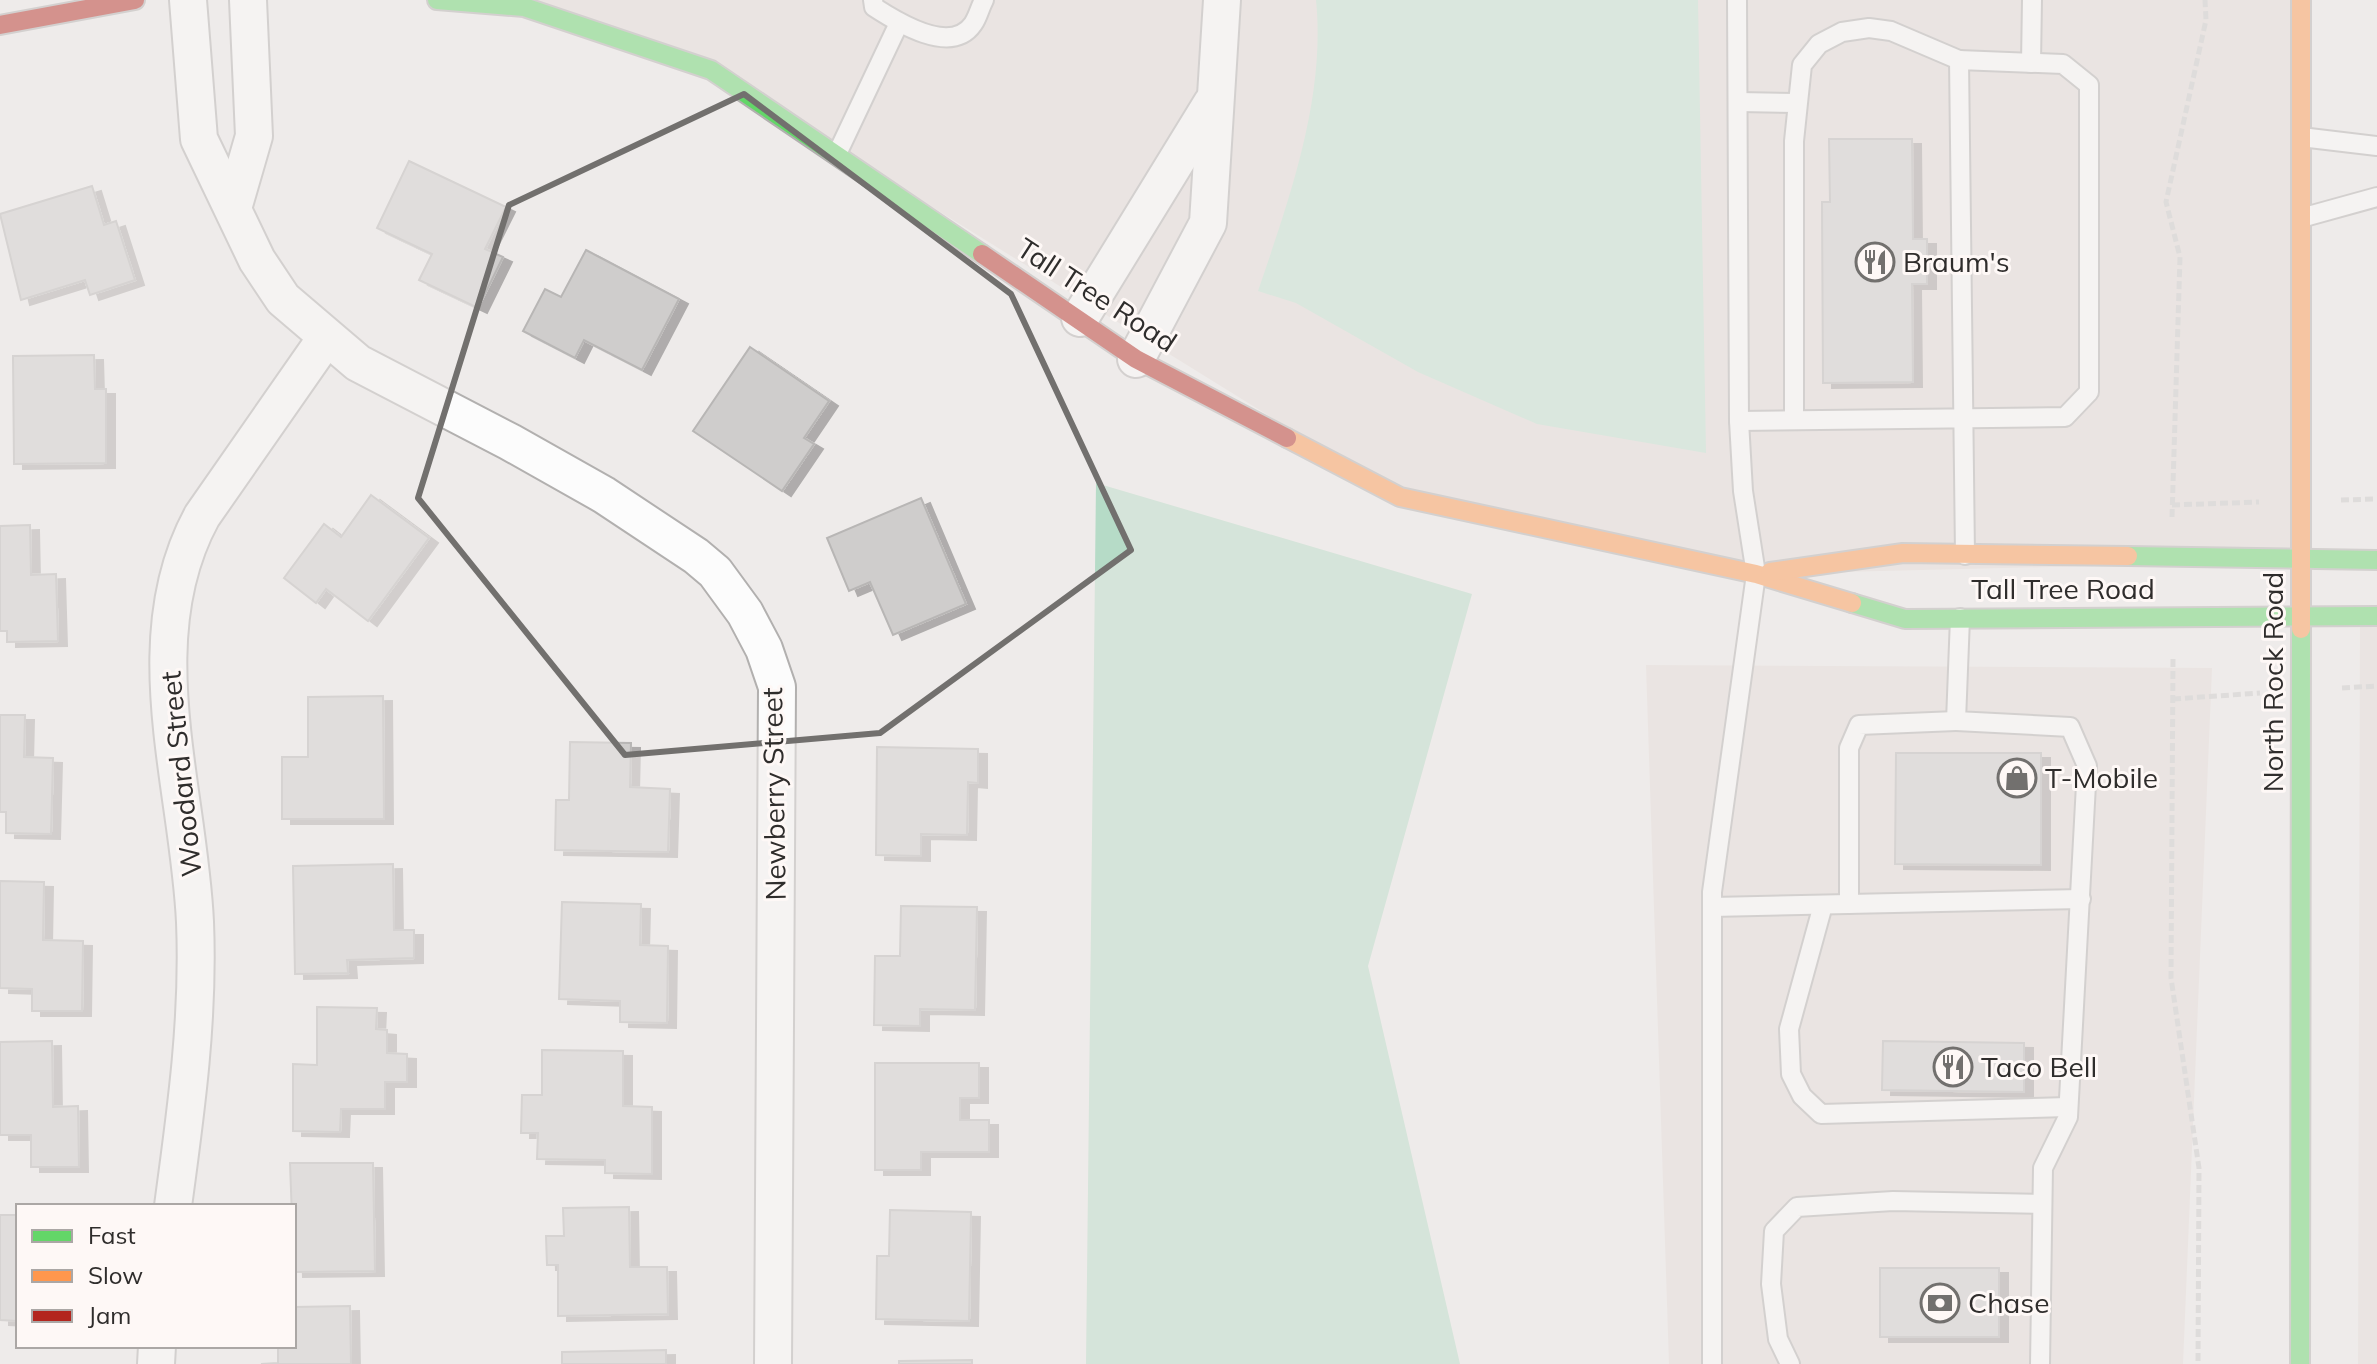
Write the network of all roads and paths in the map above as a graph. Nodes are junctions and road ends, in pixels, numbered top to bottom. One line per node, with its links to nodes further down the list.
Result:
1 (135, 0): 14 (street)
2 (188, 0): 24 (street, Newberry Street)
3 (248, 0): 24 (street)
4 (437, 0): 12 (street, Tall Tree Road)
5 (873, 0): 13 (lane)
6 (984, 0): 13 (lane)
7 (1222, 0): 17 (street)
8 (1737, 0): 18 (lane)
9 (2032, 0): 16 (lane)
10 (2205, 0): 32 (path)
11 (2301, 0): 20 (street, North Rock Road)
12 (464, 1): 22 (street, Tall Tree Road)
13 (899, 23): 22 (lane)
14 (0, 25)
15 (1959, 60): 16 (lane); 19 (lane); 29 (lane)
16 (2031, 63): 29 (lane)
17 (1214, 98): 26 (street); 28 (street)
18 (1739, 102): 19 (lane); 31 (lane)
19 (1796, 103): 30 (lane)
20 (2301, 137): 21 (lane); 25 (street, North Rock Road)
21 (2377, 146)
22 (837, 154): 26 (street, Tall Tree Road)
23 (2377, 197): 25 (lane)
24 (234, 205): 27 (street, Newberry Street)
25 (2301, 218): 35 (street, North Rock Road)
26 (1080, 318): 28 (street, Tall Tree Road)
27 (326, 338): 47 (street, Woodard Street); 49 (street, Newberry Street)
28 (1136, 359): 36 (street, Tall Tree Road)
29 (1961, 419): 30 (lane); 33 (lane)
30 (1794, 420): 31 (lane)
31 (1739, 421): 36 (lane)
32 (2172, 505)
33 (1965, 555): 35 (street, Tall Tree Road); 36 (street, Tall Tree Road)
34 (2377, 560): 35 (street, Tall Tree Road)
35 (2301, 561): 37 (street, North Rock Road)
36 (1756, 574): 39 (street, Tall Tree Road); 45 (lane)
37 (2301, 615): 38 (street, Tall Tree Road); 39 (street, Tall Tree Road); 54 (street, North Rock Road)
38 (2377, 616)
39 (1960, 618): 41 (lane)
40 (2173, 659): 53 (path)
41 (1956, 721): 42 (lane); 43 (lane)
42 (2081, 899): 43 (lane); 46 (lane)
43 (1849, 904): 44 (lane)
44 (1823, 905): 45 (lane); 46 (lane)
45 (1712, 907): 50 (lane)
46 (2068, 1107): 48 (lane)
47 (173, 1204)
48 (2042, 1204): 51 (lane); 52 (lane)
49 (773, 1364)
50 (1712, 1364)
51 (1790, 1364)
52 (2040, 1364)
53 (2198, 1364)
54 (2300, 1364)

